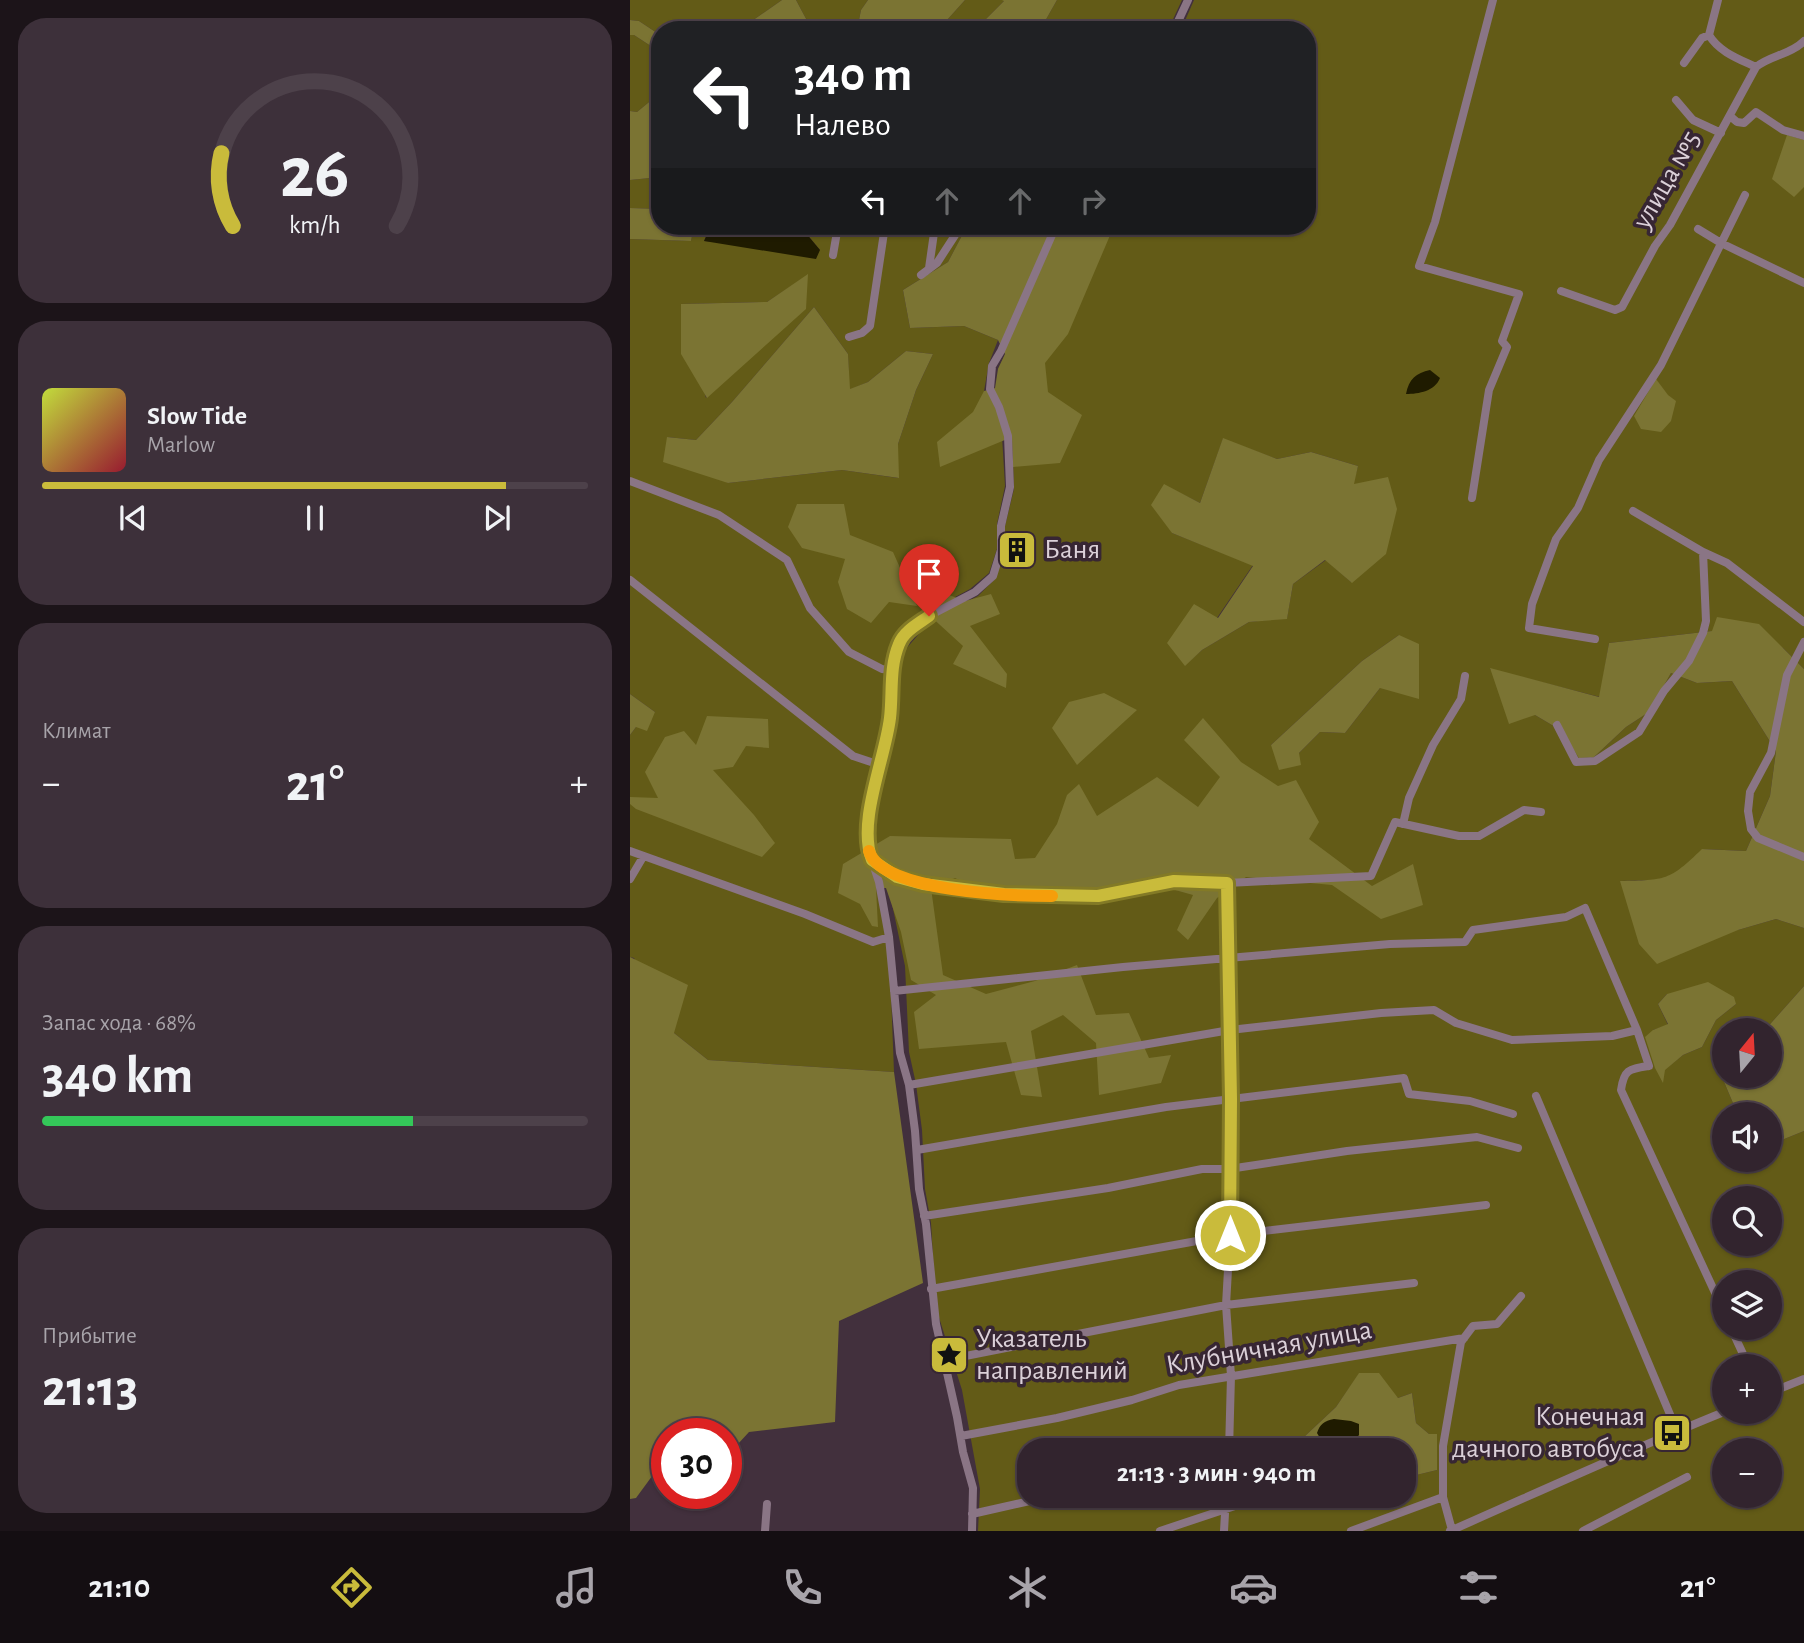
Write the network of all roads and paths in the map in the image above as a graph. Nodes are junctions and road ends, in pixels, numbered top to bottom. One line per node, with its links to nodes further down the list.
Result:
1 (1188, 0): 4 (street)
2 (1493, 0): 28 (street)
3 (1718, 0): 5 (street)
4 (1178, 21)
5 (1709, 35): 7 (street); 8 (street)
6 (1804, 41): 8 (street)
7 (1684, 63)
8 (1756, 67): 10 (street, улица №5)
9 (1676, 100): 11 (street)
10 (1730, 116): 11 (street, улица №5); 12 (street)
11 (1721, 133): 25 (street, улица №5)
12 (1804, 136)
13 (1745, 195): 20 (street)
14 (1698, 229): 20 (street)
15 (836, 235): 21 (street)
16 (884, 235): 26 (street)
17 (934, 235): 22 (street)
18 (955, 235): 22 (street)
19 (1052, 235): 35 (street)
20 (1721, 243): 24 (street); 33 (street)
21 (833, 255)
22 (929, 268): 23 (street)
23 (921, 275)
24 (1804, 284)
25 (1561, 291)
26 (849, 337)
27 (630, 481): 35 (street)
28 (1472, 498)
29 (1633, 511): 30 (street)
30 (1703, 552): 32 (street); 37 (street)
31 (630, 580): 38 (street)
32 (1804, 622)
33 (1595, 639)
34 (1804, 642): 43 (street)
35 (892, 670): 38 (street)
36 (1465, 676): 40 (street)
37 (1557, 725)
38 (880, 765): 44 (street)
39 (1541, 812): 40 (street)
40 (1403, 824): 46 (street)
41 (630, 852): 42 (street)
42 (642, 857): 45 (street); 47 (street)
43 (1804, 857)
44 (872, 860): 46 (street); 47 (street)
45 (630, 879)
46 (1227, 883): 48 (street)
47 (889, 937): 49 (street)
48 (1229, 958): 49 (street); 50 (street); 51 (street)
49 (894, 991): 52 (street)
50 (1230, 1030): 51 (street); 52 (street); 54 (street)
51 (1637, 1030): 63 (street)
52 (909, 1085): 57 (street)
53 (1536, 1096): 73 (street)
54 (1231, 1099): 55 (street); 57 (street); 58 (street)
55 (1513, 1114)
56 (1518, 1148): 58 (street)
57 (916, 1150): 60 (street)
58 (1229, 1169): 60 (street); 61 (street)
59 (1486, 1205): 61 (street)
60 (924, 1216): 64 (street)
61 (1230, 1235): 64 (street); 66 (street)
62 (1414, 1283): 66 (street)
63 (1712, 1286)
64 (931, 1289): 68 (street)
65 (1521, 1296): 67 (street, Клубничная улица)
66 (1226, 1305): 68 (street); 69 (street)
67 (1464, 1338): 69 (street, Клубничная улица); 77 (street)
68 (945, 1360): 74 (street)
69 (1231, 1376): 74 (street, Клубничная улица); 75 (street)
70 (1804, 1379): 71 (street)
71 (1782, 1388)
72 (1712, 1417): 73 (street)
73 (1677, 1431): 88 (street)
74 (961, 1436): 82 (street)
75 (1230, 1438)
76 (1687, 1477): 89 (street)
77 (1443, 1497): 87 (street); 88 (street)
78 (767, 1504): 83 (street)
79 (1017, 1504): 82 (street)
80 (1228, 1508): 81 (street)
81 (1225, 1509): 85 (street); 86 (street)
82 (972, 1514): 84 (street)
83 (765, 1531)
84 (972, 1531)
85 (1160, 1531)
86 (1224, 1531)
87 (1351, 1531)
88 (1451, 1531)
89 (1583, 1531)

